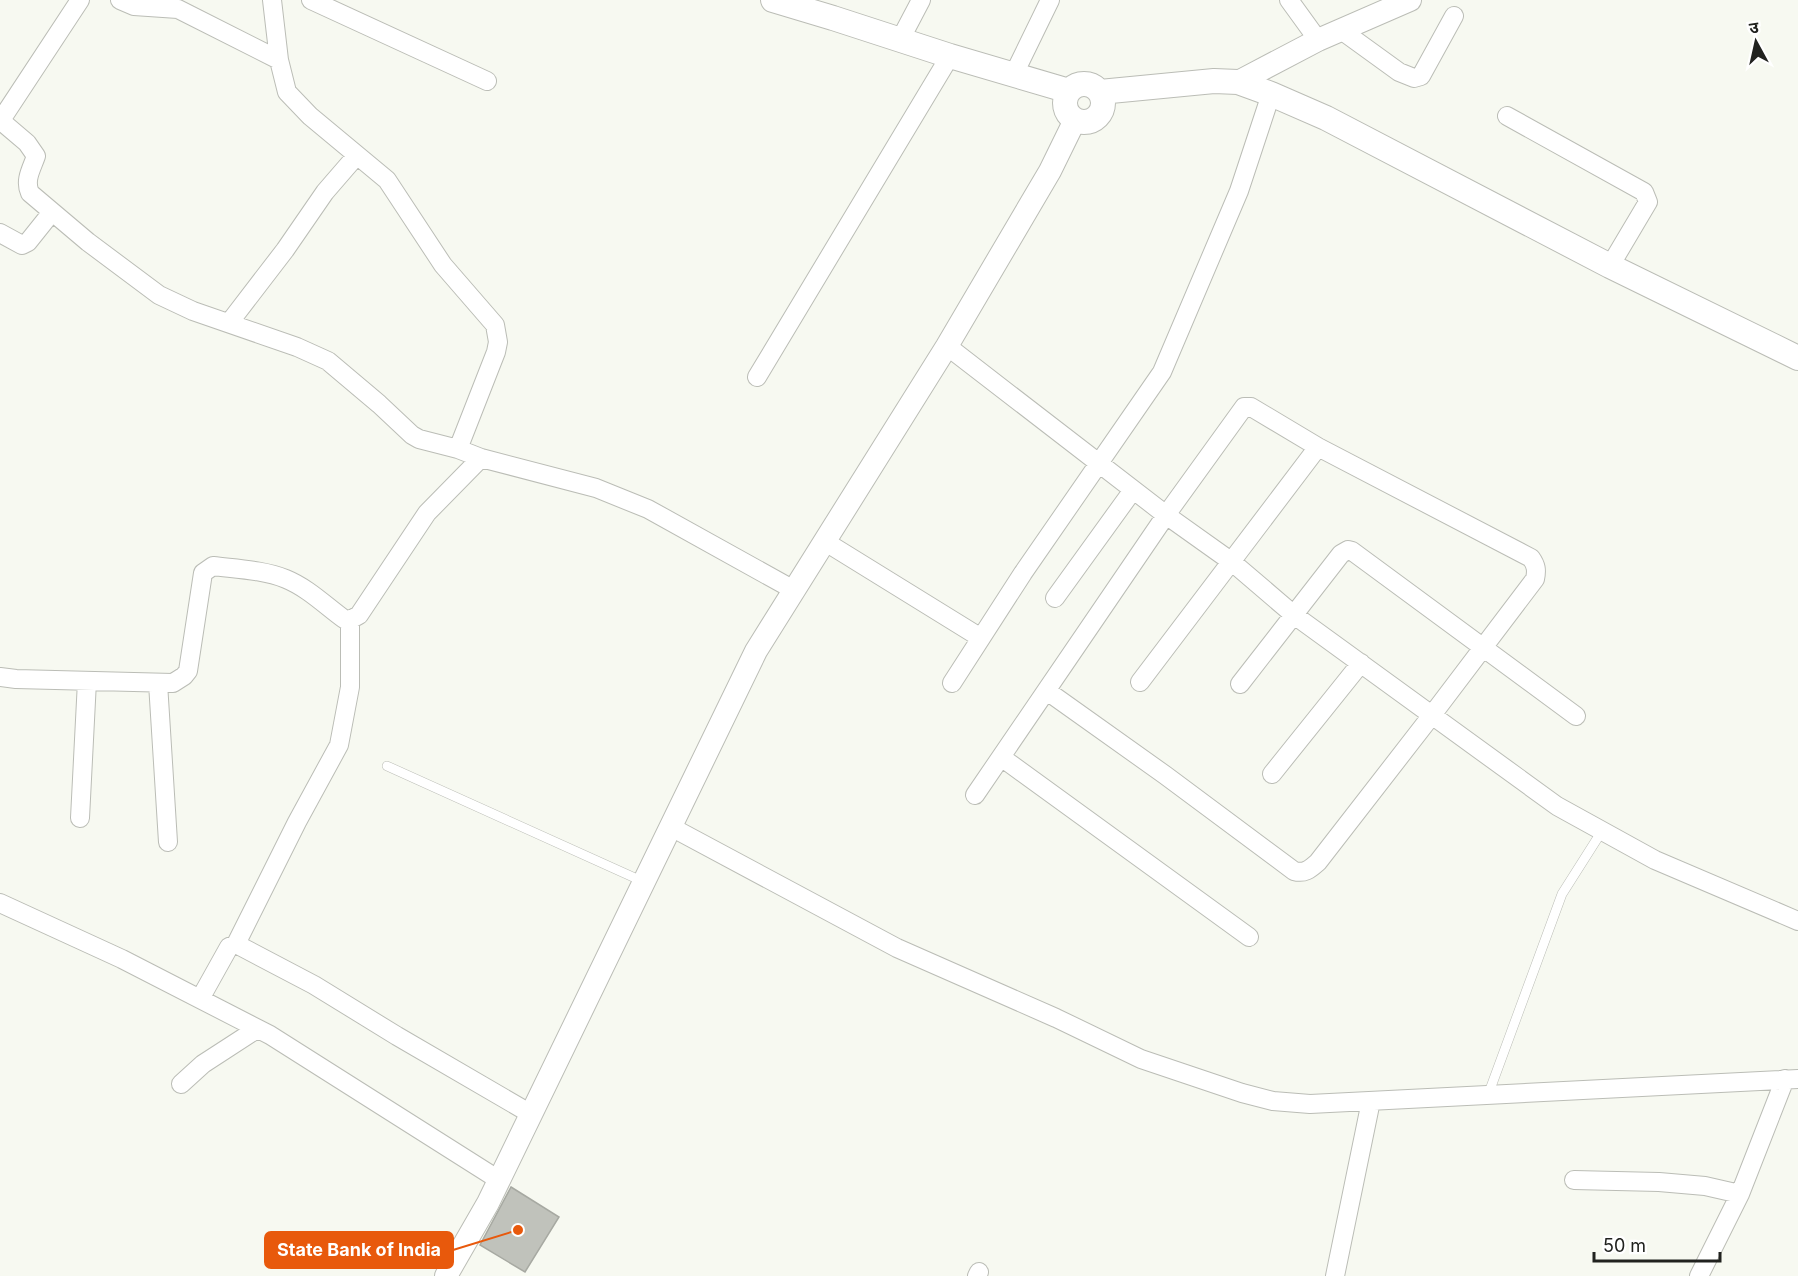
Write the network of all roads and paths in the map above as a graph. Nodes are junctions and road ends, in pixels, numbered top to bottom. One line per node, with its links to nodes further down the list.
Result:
1 (80, 0): 23 (street)
2 (120, 0): 15 (street)
3 (272, 0): 15 (street)
4 (310, 0): 17 (street)
5 (772, 0): 12 (main road)
6 (921, 0): 12 (street)
7 (1050, 0): 16 (street)
8 (1289, 0): 13 (street)
9 (1410, 0): 11 (street)
10 (1454, 16): 11 (street)
11 (1341, 30): 13 (street)
12 (900, 40): 14 (main road)
13 (1318, 40): 18 (street)
14 (950, 56): 16 (main road); 32 (street)
15 (279, 60): 25 (street)
16 (1013, 76): 19 (main road)
17 (487, 81)
18 (1239, 82): 20 (main road); 21 (main road)
19 (1069, 91): 20 (main road); 24 (main road)
20 (1100, 92): 24 (main road)
21 (1271, 94): 28 (main road); 36 (street)
22 (1508, 116): 28 (street)
23 (0, 120): 26 (street)
24 (1075, 120): 30 (street)
25 (357, 155): 29 (street); 34 (street)
26 (52, 212): 27 (street); 29 (street)
27 (0, 233)
28 (1610, 266): 31 (main road)
29 (229, 323): 34 (street)
30 (947, 346): 36 (street); 39 (street)
31 (1798, 357)
32 (758, 377)
33 (1318, 447): 38 (street); 40 (street); 46 (street)
34 (458, 449): 35 (street)
35 (481, 459): 41 (street); 44 (street)
36 (1099, 464): 37 (street); 45 (street)
37 (1132, 490): 38 (street); 42 (street)
38 (1166, 515): 40 (street); 54 (street)
39 (824, 541): 41 (street); 45 (street)
40 (1232, 562): 43 (street); 51 (street)
41 (794, 590): 62 (street)
42 (1054, 598)
43 (1294, 615): 46 (street); 47 (street); 53 (street)
44 (350, 620): 52 (street); 69 (street)
45 (981, 638): 50 (street)
46 (1484, 647): 55 (street); 56 (street)
47 (1361, 663): 55 (street); 59 (street)
48 (0, 677): 49 (street)
49 (87, 681): 52 (street); 61 (street)
50 (952, 682)
51 (1140, 682)
52 (158, 683): 64 (street)
53 (1240, 684)
54 (1047, 691): 55 (street); 57 (street)
55 (1432, 715): 63 (street)
56 (1576, 716)
57 (1001, 757): 60 (street); 68 (street)
58 (387, 766): 65 (lane)
59 (1272, 774)
60 (975, 795)
61 (80, 818)
62 (671, 827): 65 (street); 75 (street)
63 (1602, 831): 67 (street); 74 (lane)
64 (168, 842)
65 (644, 882): 76 (street)
66 (0, 903): 70 (street)
67 (1798, 921)
68 (1249, 937)
69 (236, 944): 70 (street); 76 (street)
70 (200, 999): 71 (street)
71 (257, 1029): 73 (street); 77 (street)
72 (1791, 1079): 74 (street); 79 (street)
73 (182, 1084)
74 (1488, 1095): 75 (street)
75 (1371, 1101): 81 (street)
76 (531, 1114): 77 (street)
77 (499, 1180): 80 (street)
78 (1574, 1180): 79 (street)
79 (1740, 1194): 82 (street)
80 (446, 1276)
81 (1335, 1276)
82 (1699, 1276)

